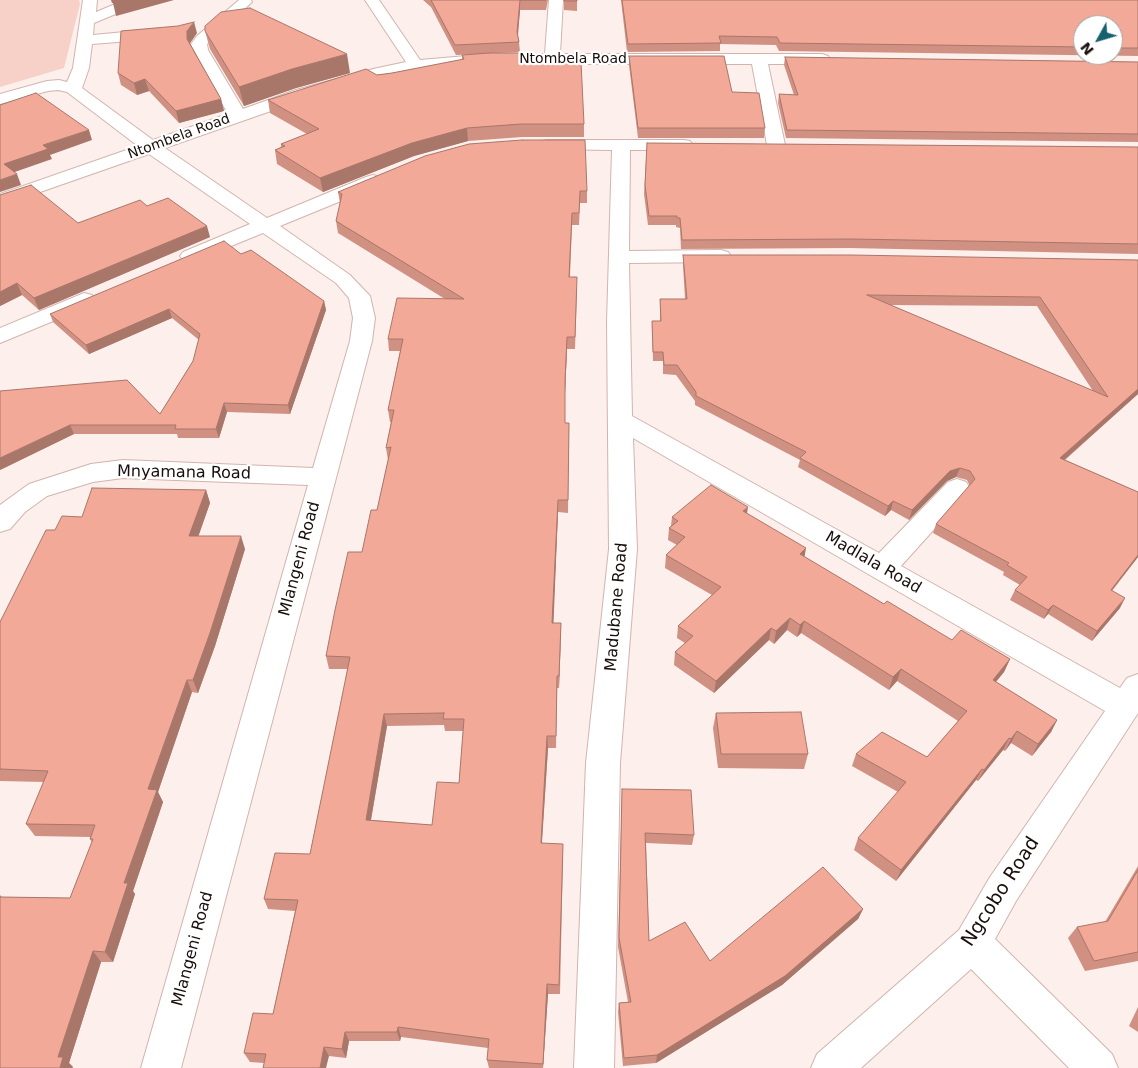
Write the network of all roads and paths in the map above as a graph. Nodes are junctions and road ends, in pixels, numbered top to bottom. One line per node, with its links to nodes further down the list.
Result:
1 (90, 0): 6 (street)
2 (137, 0): 6 (street)
3 (372, 0): 12 (street)
4 (556, 0): 10 (street)
5 (245, 2): 15 (street)
6 (89, 20): 8 (street)
7 (171, 32): 8 (street)
8 (86, 40): 13 (street)
9 (759, 58): 10 (street, Ntombela Road); 11 (street, Ntombela Road); 19 (street)
10 (552, 59): 12 (street, Ntombela Road)
11 (839, 59)
12 (416, 65): 15 (street, Ntombela Road)
13 (73, 89): 14 (street); 22 (street, Mlangeni Road)
14 (0, 99)
15 (238, 116): 22 (street, Ntombela Road)
16 (532, 144): 21 (street)
17 (698, 145): 21 (street)
18 (757, 145): 19 (street)
19 (776, 145): 20 (street)
20 (796, 145)
21 (621, 146): 27 (street, Madubane Road)
22 (151, 147): 24 (street, Ntombela Road); 25 (street, Mlangeni Road)
23 (393, 173): 25 (street)
24 (0, 200)
25 (265, 224): 28 (street); 32 (street, Mlangeni Road)
26 (743, 256): 27 (street)
27 (618, 257): 31 (street, Madubane Road)
28 (174, 263)
29 (101, 293): 30 (street)
30 (0, 336)
31 (622, 420): 35 (street, Madlala Road); 39 (street, Madubane Road)
32 (323, 477): 34 (street, Mnyamana Road); 38 (street, Mlangeni Road)
33 (957, 488): 35 (street)
34 (0, 522)
35 (882, 568): 36 (street, Madlala Road)
36 (1131, 697): 37 (street, Ngcobo Road)
37 (972, 943): 40 (street, Ngcobo Road); 41 (street)
38 (161, 1068)
39 (594, 1068)
40 (831, 1068)
41 (1098, 1068)

